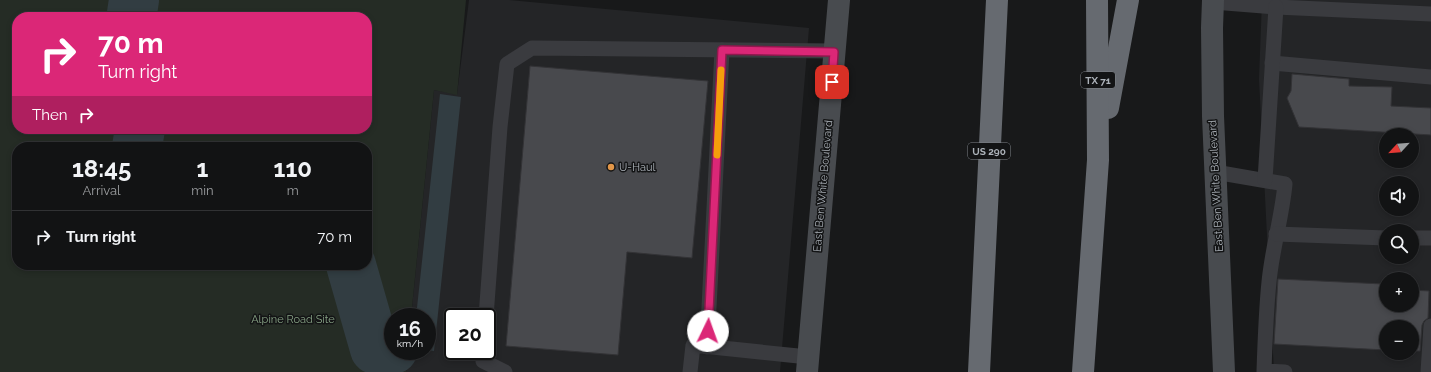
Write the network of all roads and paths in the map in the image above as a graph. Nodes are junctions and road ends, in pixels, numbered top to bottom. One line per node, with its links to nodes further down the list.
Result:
1 (839, 0): 9 (main road, East Ben White Boulevard)
2 (1097, 0): 12 (highway, TX 71)
3 (1128, 0): 12 (highway)
4 (1213, 1): 6 (lane); 13 (main road, East Ben White Boulevard)
5 (996, 5): 26 (highway, US 290)
6 (1276, 8): 7 (lane); 10 (lane)
7 (1431, 14)
8 (722, 50): 9 (lane); 19 (lane); 21 (lane)
9 (834, 52): 23 (main road, East Ben White Boulevard)
10 (1272, 64): 11 (lane); 14 (lane)
11 (1431, 77)
12 (1098, 160): 27 (highway)
13 (1215, 172): 14 (lane); 28 (main road, East Ben White Boulevard)
14 (1265, 180): 15 (lane)
15 (1276, 234): 16 (lane); 29 (lane)
16 (1379, 238)
17 (1419, 238): 18 (lane)
18 (1431, 238)
19 (487, 308)
20 (1431, 326): 30 (lane)
21 (707, 347): 23 (lane); 25 (lane)
22 (483, 360): 24 (lane)
23 (807, 364)
24 (505, 372)
25 (690, 372)
26 (979, 372)
27 (1083, 372)
28 (1224, 372)
29 (1285, 372)
30 (1428, 372)

